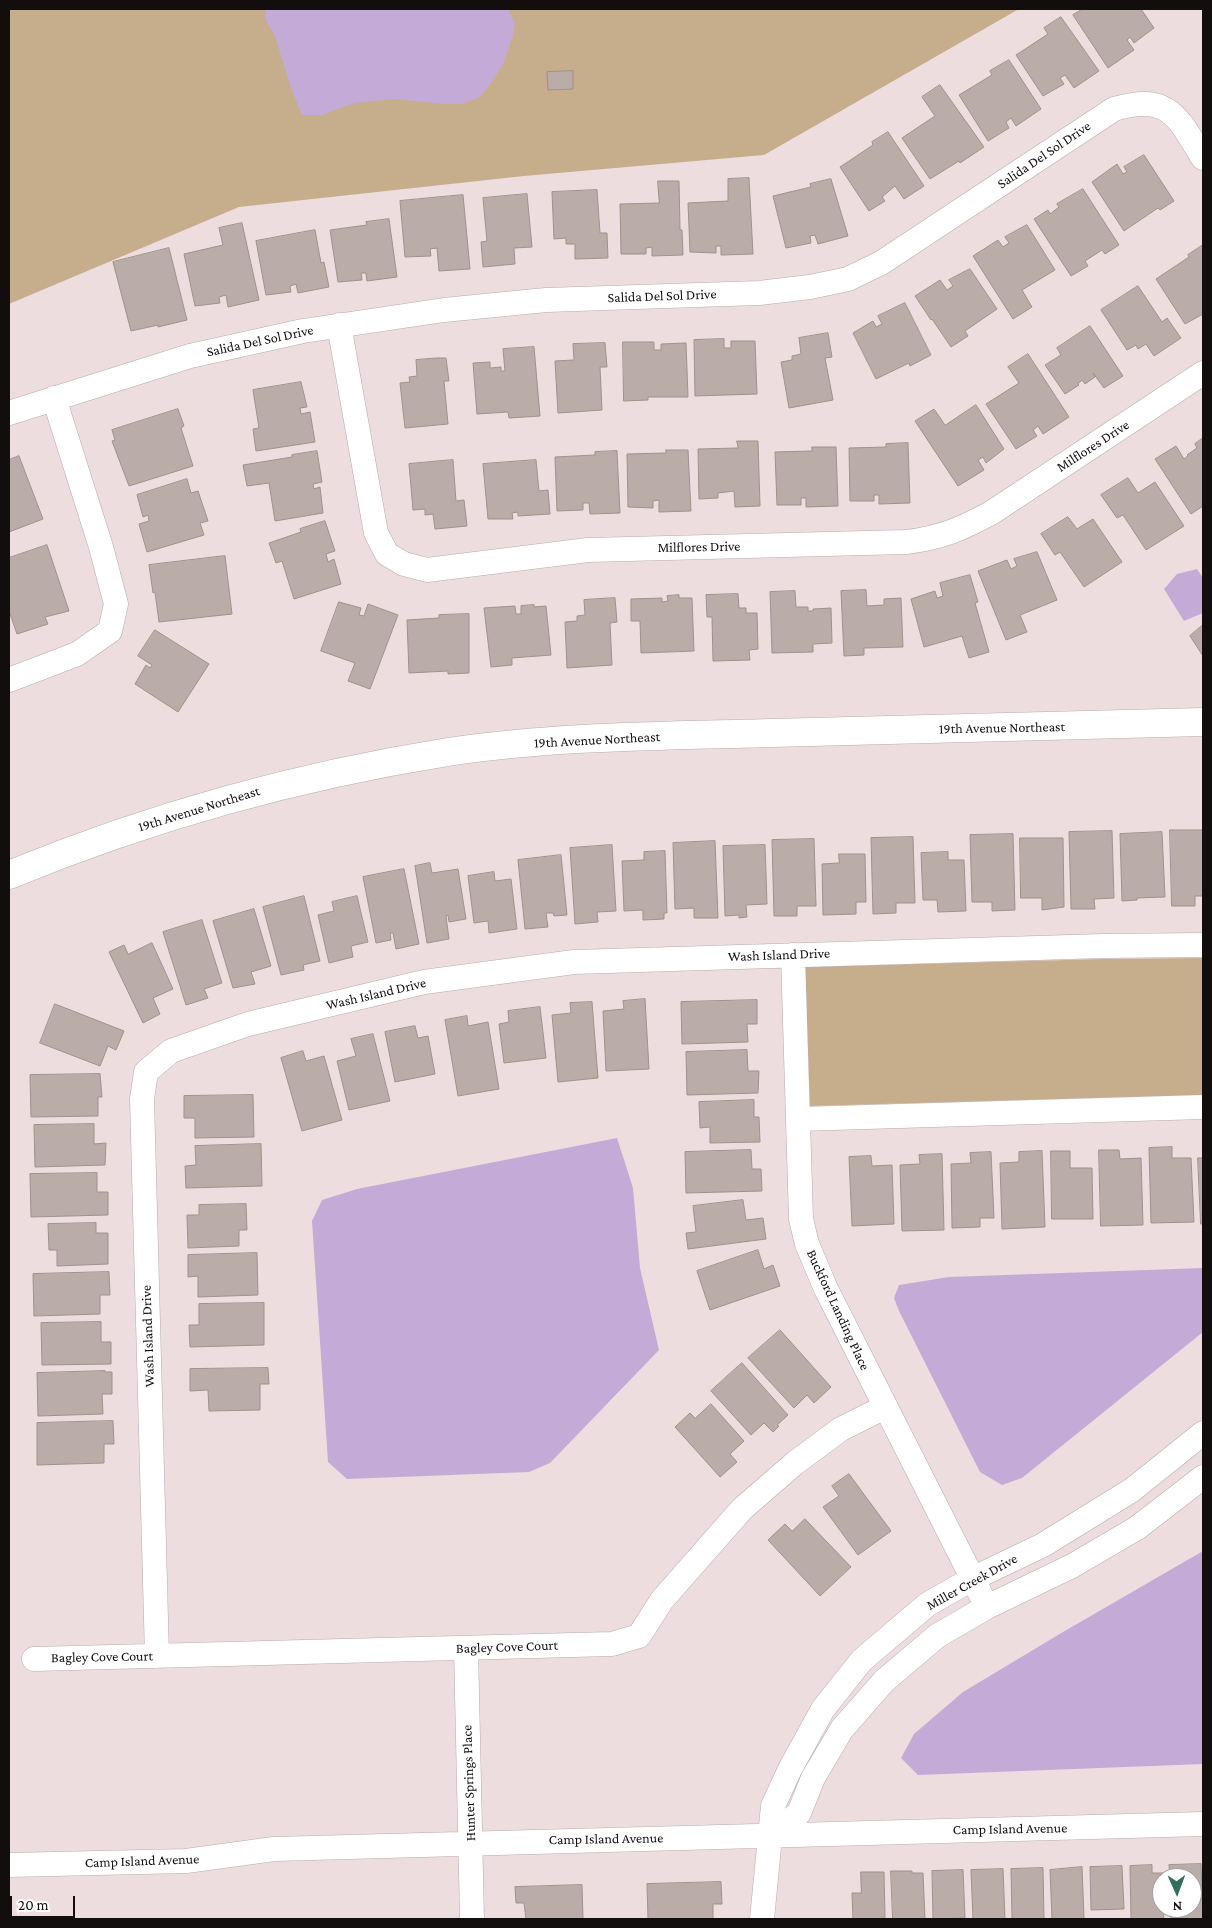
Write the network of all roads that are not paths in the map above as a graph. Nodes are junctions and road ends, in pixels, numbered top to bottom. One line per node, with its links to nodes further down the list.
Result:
1 (1203, 158): 2 (street, Salida Del Sol Drive)
2 (339, 326): 3 (street, Milflores Drive); 4 (street, Salida Del Sol Drive)
3 (1203, 373)
4 (54, 398): 5 (street, Salida Del Sol Drive); 6 (street)
5 (9, 412)
6 (9, 680)
7 (1203, 722): 8 (street, 19th Avenue Northeast)
8 (9, 875)
9 (1203, 945): 10 (street, Wash Island Drive)
10 (793, 955): 12 (street, Buckford Landing Place); 19 (street, Wash Island Drive)
11 (1203, 1107): 12 (street)
12 (799, 1119): 13 (street, Buckford Landing Place)
13 (885, 1407): 16 (street, Buckford Landing Place); 18 (street, Bagley Cove Court)
14 (1203, 1433): 16 (street, Miller Creek Drive)
15 (1203, 1477): 17 (street)
16 (972, 1579): 17 (street, Buckford Landing Place); 22 (street, Miller Creek Drive)
17 (987, 1608): 22 (street)
18 (466, 1648): 19 (street, Bagley Cove Court); 23 (street, Hunter Springs Place)
19 (157, 1656): 20 (street, Bagley Cove Court)
20 (34, 1659)
21 (1203, 1824): 22 (street, Camp Island Avenue)
22 (771, 1835): 23 (street, Camp Island Avenue); 26 (street, Miller Creek Drive)
23 (471, 1843): 24 (street, Camp Island Avenue); 25 (street, Hunter Springs Place)
24 (9, 1865)
25 (472, 1919)
26 (762, 1919)

